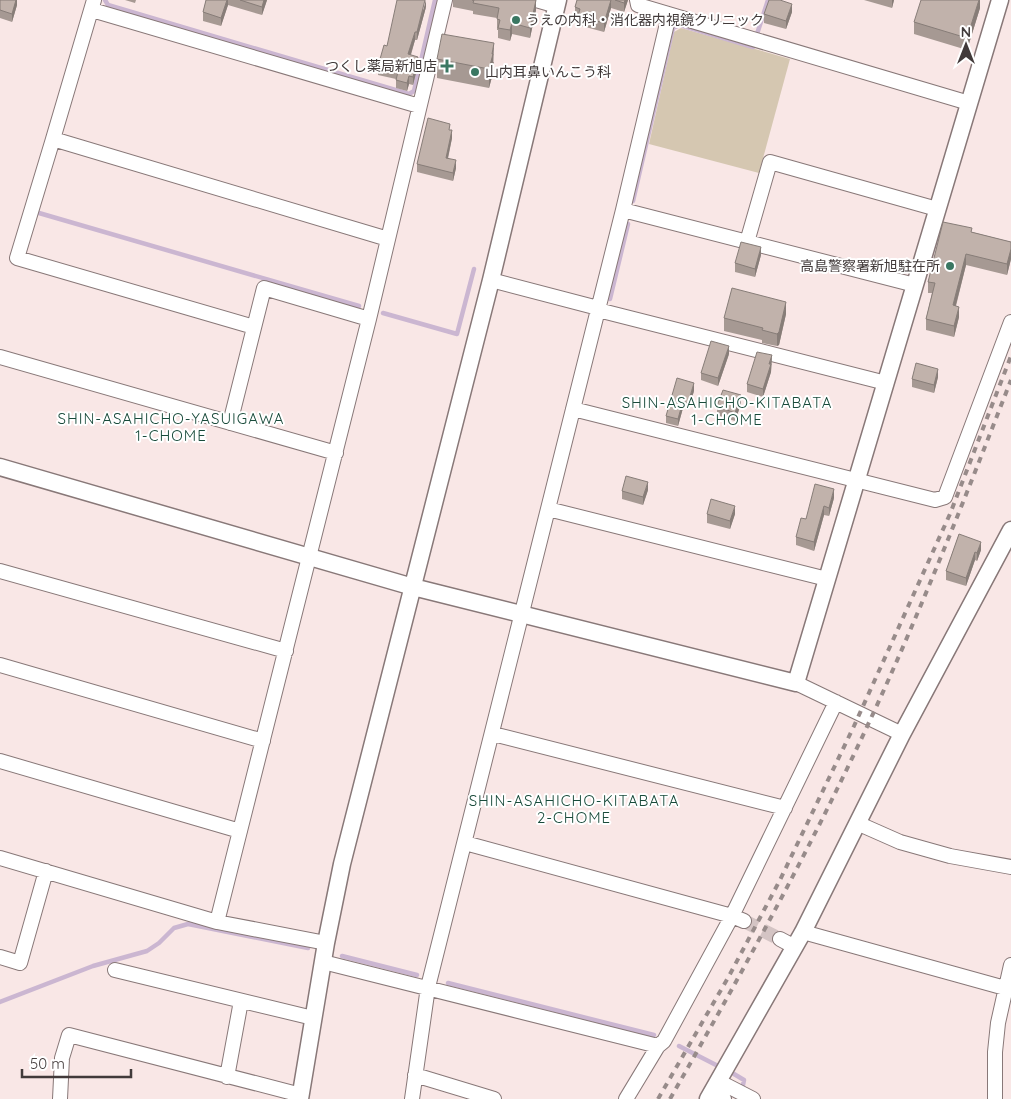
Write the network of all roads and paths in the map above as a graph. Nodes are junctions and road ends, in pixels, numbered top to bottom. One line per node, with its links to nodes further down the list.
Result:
1 (444, 0): 9 (street)
2 (536, 0): 5 (street)
3 (637, 0): 7 (street)
4 (1000, 0): 8 (street)
5 (558, 3): 15 (street)
6 (93, 5): 9 (street); 10 (street)
7 (669, 15): 8 (street); 12 (street)
8 (969, 104): 11 (street)
9 (419, 106): 13 (street)
10 (53, 139): 13 (street); 20 (street)
11 (937, 209): 14 (street); 16 (street)
12 (623, 210): 14 (street); 17 (street)
13 (388, 239): 18 (street)
14 (747, 242): 16 (street)
15 (491, 280): 17 (street); 33 (street)
16 (915, 285): 22 (street)
17 (598, 309): 22 (street); 23 (street)
18 (369, 319): 20 (street); 25 (street)
19 (1011, 322): 27 (street)
20 (254, 327): 24 (street)
21 (0, 357): 24 (street)
22 (886, 383): 27 (street)
23 (573, 409): 27 (street); 28 (street)
24 (230, 423): 25 (street)
25 (336, 453): 30 (street)
26 (0, 467): 30 (street)
27 (857, 481): 32 (street)
28 (548, 509): 32 (street); 34 (street)
29 (1011, 530): 40 (street)
30 (309, 557): 33 (street); 35 (street)
31 (0, 571): 35 (street)
32 (827, 579): 37 (street)
33 (413, 587): 34 (street); 54 (street)
34 (522, 614): 37 (street); 39 (street)
35 (286, 651): 41 (street)
36 (0, 665): 41 (street)
37 (796, 683): 38 (street)
38 (836, 702): 40 (street); 43 (street)
39 (493, 734): 43 (street); 46 (street)
40 (902, 734): 44 (street)
41 (263, 741): 45 (street)
42 (0, 761): 45 (street)
43 (785, 808): 50 (street)
44 (857, 823): 48 (street); 52 (street)
45 (240, 831): 51 (street)
46 (465, 843): 50 (street); 60 (street)
47 (0, 858): 49 (street)
48 (1011, 866)
49 (46, 872): 51 (street); 56 (street)
50 (738, 919): 64 (street)
51 (218, 922): 54 (street)
52 (803, 932): 55 (street); 61 (street)
53 (780, 939): 55 (street)
54 (326, 943): 57 (street)
55 (795, 947): 67 (street)
56 (0, 957)
57 (323, 962): 60 (street); 63 (street)
58 (1011, 965): 61 (street)
59 (115, 970): 62 (street)
60 (428, 987): 64 (street); 65 (street)
61 (1005, 988): 74 (street)
62 (242, 1001): 63 (street); 66 (street)
63 (313, 1018): 68 (street)
64 (658, 1046): 72 (street)
65 (415, 1075): 70 (street); 71 (street)
66 (227, 1077): 68 (street); 69 (street)
67 (716, 1091): 73 (street)
68 (301, 1097)
69 (60, 1099)
70 (412, 1099)
71 (494, 1099)
72 (626, 1099)
73 (753, 1099)
74 (995, 1099)

